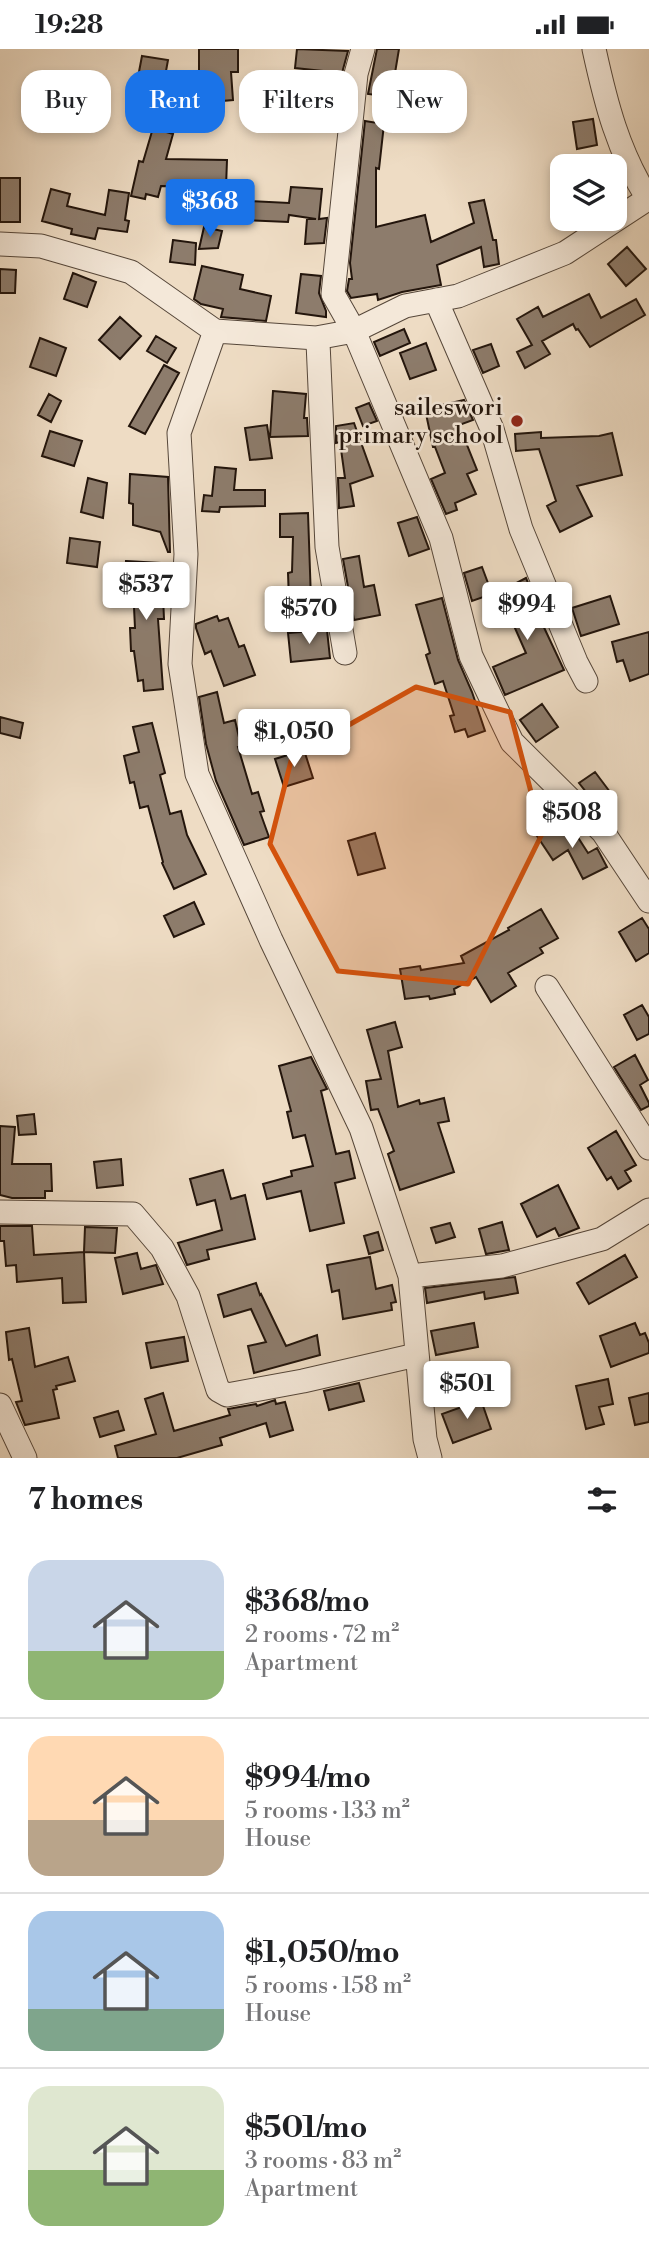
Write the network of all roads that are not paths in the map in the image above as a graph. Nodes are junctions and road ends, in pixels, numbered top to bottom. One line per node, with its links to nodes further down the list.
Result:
1 (363, 49): 7 (street)
2 (594, 49): 3 (street)
3 (648, 199): 5 (street)
4 (0, 244): 6 (street)
5 (436, 300): 7 (street); 10 (street)
6 (215, 331): 8 (street); 16 (street)
7 (354, 331): 8 (street); 11 (street)
8 (316, 338): 9 (street)
9 (345, 653)
10 (586, 681)
11 (649, 901)
12 (547, 987): 13 (street)
13 (649, 1148)
14 (649, 1210): 16 (street)
15 (0, 1212): 17 (street)
16 (410, 1276): 17 (street)
17 (416, 1355): 20 (street)
18 (0, 1405): 19 (street)
19 (25, 1458)
20 (430, 1458)

